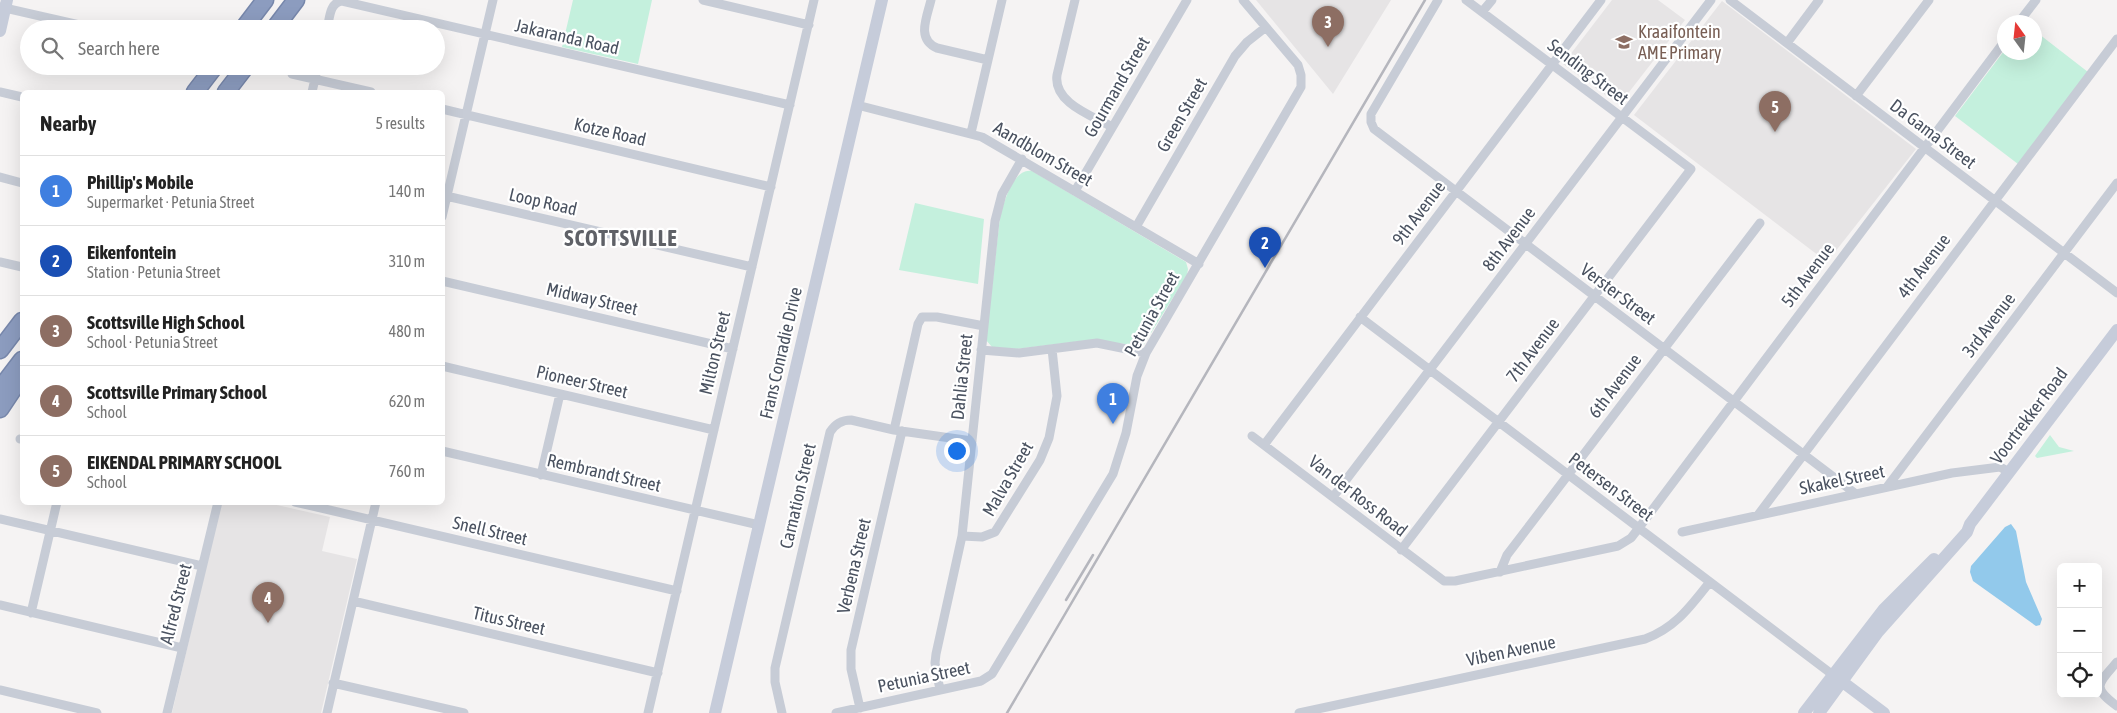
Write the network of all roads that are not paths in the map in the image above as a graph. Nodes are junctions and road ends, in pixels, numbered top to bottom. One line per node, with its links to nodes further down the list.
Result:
1 (265, 0): 25 (highway)
2 (296, 0): 26 (highway)
3 (493, 0): 33 (street)
4 (704, 0): 30 (street)
5 (814, 0): 30 (street, Milton Street)
6 (882, 0): 52 (street, Frans Conradie Drive)
7 (931, 0): 37 (street)
8 (1002, 0): 37 (street)
9 (1074, 0): 56 (street)
10 (1187, 0): 56 (street, Gourmand Street)
11 (1243, 0): 31 (street, Petunia Street)
12 (1438, 0): 66 (street, Verster Street)
13 (1466, 0): 22 (street, Sending Street)
14 (1492, 0): 22 (street)
15 (1601, 0): 38 (street, 9th Avenue)
16 (1711, 0): 55 (street, 8th Avenue)
17 (1730, 0): 35 (street, Da Gama Street)
18 (1819, 0): 35 (street)
19 (1929, 0): 49 (street)
20 (2036, 0): 23 (street)
21 (4, 5): 24 (street); 32 (street)
22 (1482, 12): 38 (street, Sending Street)
23 (2024, 15)
24 (62, 20)
25 (250, 20)
26 (281, 20)
27 (329, 20): 28 (street, Jakaranda Road)
28 (421, 20)
29 (445, 25): 33 (street, Jakaranda Road)
30 (809, 25): 51 (street, Milton Street)
31 (1266, 27): 70 (street, Green Street); 74 (street, Petunia Street)
32 (0, 31)
33 (485, 34): 51 (street, Jakaranda Road); 54 (street)
34 (2117, 39): 68 (street, 4th Avenue)
35 (1787, 43): 49 (street, Da Gama Street)
36 (1997, 51): 58 (street, 5th Avenue)
37 (988, 60): 57 (street)
38 (1552, 65): 55 (street, Sending Street); 66 (street, 9th Avenue)
39 (208, 75): 44 (highway)
40 (239, 75): 45 (highway)
41 (297, 75): 43 (street)
42 (316, 75): 43 (street)
43 (315, 79): 46 (street); 47 (street)
44 (197, 90)
45 (228, 90)
46 (312, 90)
47 (362, 90)
48 (0, 92): 50 (street)
49 (1856, 96): 58 (street, Da Gama Street)
50 (20, 97)
51 (790, 105): 64 (street, Milton Street)
52 (857, 105): 57 (street, Aandblom Street); 122 (street, Frans Conradie Drive)
53 (445, 110): 54 (street, Kotze Road)
54 (466, 115): 64 (street, Kotze Road); 67 (street)
55 (1622, 117): 60 (street, Sending Street); 71 (street, 8th Avenue)
56 (1112, 127): 65 (street, Gourmand Street)
57 (971, 133): 59 (street, Aandblom Street)
58 (1925, 148): 68 (street, Da Gama Street); 98 (street, 5th Avenue)
59 (1022, 159): 65 (street, Aandblom Street); 83 (street, Dahlia Street)
60 (1691, 169): 79 (street, 7th Avenue)
61 (0, 178): 62 (street)
62 (20, 182)
63 (2117, 183): 72 (street, 3rd Avenue)
64 (771, 187): 76 (street, Milton Street)
65 (1075, 191): 70 (street, Aandblom Street)
66 (1456, 191): 71 (street, Verster Street); 81 (street, 9th Avenue)
67 (445, 196): 76 (street, Loop Road)
68 (1994, 200): 72 (street, Da Gama Street); 107 (street, 4th Avenue)
69 (1760, 223): 88 (street, 6th Avenue)
70 (1136, 227): 74 (street, Aandblom Street)
71 (1525, 244): 79 (street, Verster Street); 94 (street, 8th Avenue)
72 (2064, 253): 78 (street, Da Gama Street); 111 (street, 3rd Avenue)
73 (0, 262): 75 (street)
74 (1199, 264): 91 (street, Petunia Street)
75 (20, 267)
76 (752, 267): 86 (street, Milton Street)
77 (445, 282): 86 (street, Midway Street)
78 (2117, 294)
79 (1594, 296): 88 (street, Verster Street); 100 (street, 7th Avenue)
80 (20, 314): 85 (highway)
81 (1360, 317): 94 (street, Petersen Street); 105 (street, 9th Avenue)
82 (20, 323): 89 (highway)
83 (984, 326): 90 (street, Dahlia Street); 102 (street, Verbena Street)
84 (2117, 330): 108 (street, Voortrekker Road)
85 (0, 339)
86 (733, 349): 101 (street, Milton Street)
87 (1052, 349): 90 (street); 91 (street); 126 (street, Malva Street)
88 (1664, 349): 98 (street, Verster Street); 110 (street, 6th Avenue)
89 (0, 350)
90 (981, 350): 104 (street, Dahlia Street)
91 (1146, 354): 141 (street, Petunia Street)
92 (20, 363): 96 (highway)
93 (445, 367): 97 (street, Pioneer Street)
94 (1430, 370): 100 (street, Petersen Street); 113 (street, 8th Avenue)
95 (20, 379): 99 (highway)
96 (0, 389)
97 (560, 394): 101 (street, Pioneer Street); 109 (street)
98 (1733, 401): 107 (street, Verster Street); 123 (street, 5th Avenue)
99 (0, 409)
100 (1498, 423): 110 (street, Petersen Street); 127 (street, 7th Avenue)
101 (714, 430): 118 (street, Milton Street)
102 (898, 431): 104 (street, Carnation Street); 143 (street, Verbena Street); 150 (street, Carnation Street)
103 (1252, 436): 105 (street, Van der Ross Road)
104 (972, 441): 126 (street, Dahlia Street)
105 (1264, 445): 113 (street, Van der Ross Road)
106 (445, 452): 109 (street, Rembrandt Street)
107 (1802, 454): 112 (street, Verster Street); 119 (street, 4th Avenue)
108 (2009, 472): 111 (street, Skakel Street); 138 (street, Voortrekker Road)
109 (541, 475): 118 (street, Rembrandt Street)
110 (1568, 476): 123 (street, Petersen Street); 129 (street, 6th Avenue)
111 (1887, 487): 112 (street, Skakel Street)
112 (1856, 494): 119 (street, Skakel Street)
113 (1333, 497): 127 (street, Van der Ross Road)
114 (56, 505): 124 (street)
115 (217, 505): 128 (street, Alfred Street)
116 (308, 505): 121 (street, Snell Street)
117 (375, 505): 121 (street)
118 (695, 511): 122 (street, Rembrandt Street); 131 (street, Milton Street)
119 (1758, 515): 125 (street, Skakel Street)
120 (0, 519): 124 (street)
121 (372, 520): 131 (street, Snell Street); 132 (street)
122 (759, 525): 149 (street, Frans Conradie Drive)
123 (1638, 529): 129 (street); 130 (street, Petersen Street)
124 (50, 531): 128 (street); 134 (street)
125 (1682, 532)
126 (962, 536): 141 (street, Dahlia Street)
127 (1401, 550): 129 (street, Van der Ross Road)
128 (202, 566): 135 (street, Alfred Street)
129 (1500, 572)
130 (1710, 583): 138 (street, Petersen Street); 152 (street, Viben Avenue)
131 (676, 591): 137 (street, Milton Street)
132 (353, 601): 137 (street, Titus Street); 139 (street)
133 (0, 606): 134 (street)
134 (31, 613): 135 (street)
135 (182, 648): 145 (street, Alfred Street)
136 (2117, 662): 142 (street)
137 (658, 673): 148 (street, Milton Street)
138 (1838, 678): 153 (street); 154 (street); 155 (street)
139 (334, 683): 146 (street); 147 (street)
140 (0, 690): 144 (street)
141 (940, 690): 143 (street, Petunia Street)
142 (2117, 706)
143 (860, 708): 151 (street, Petunia Street)
144 (97, 713)
145 (167, 713)
146 (326, 713)
147 (464, 713)
148 (648, 713)
149 (715, 713)
150 (782, 713)
151 (836, 713)
152 (1299, 713)
153 (1804, 713)
154 (1819, 713)
155 (1884, 713)

